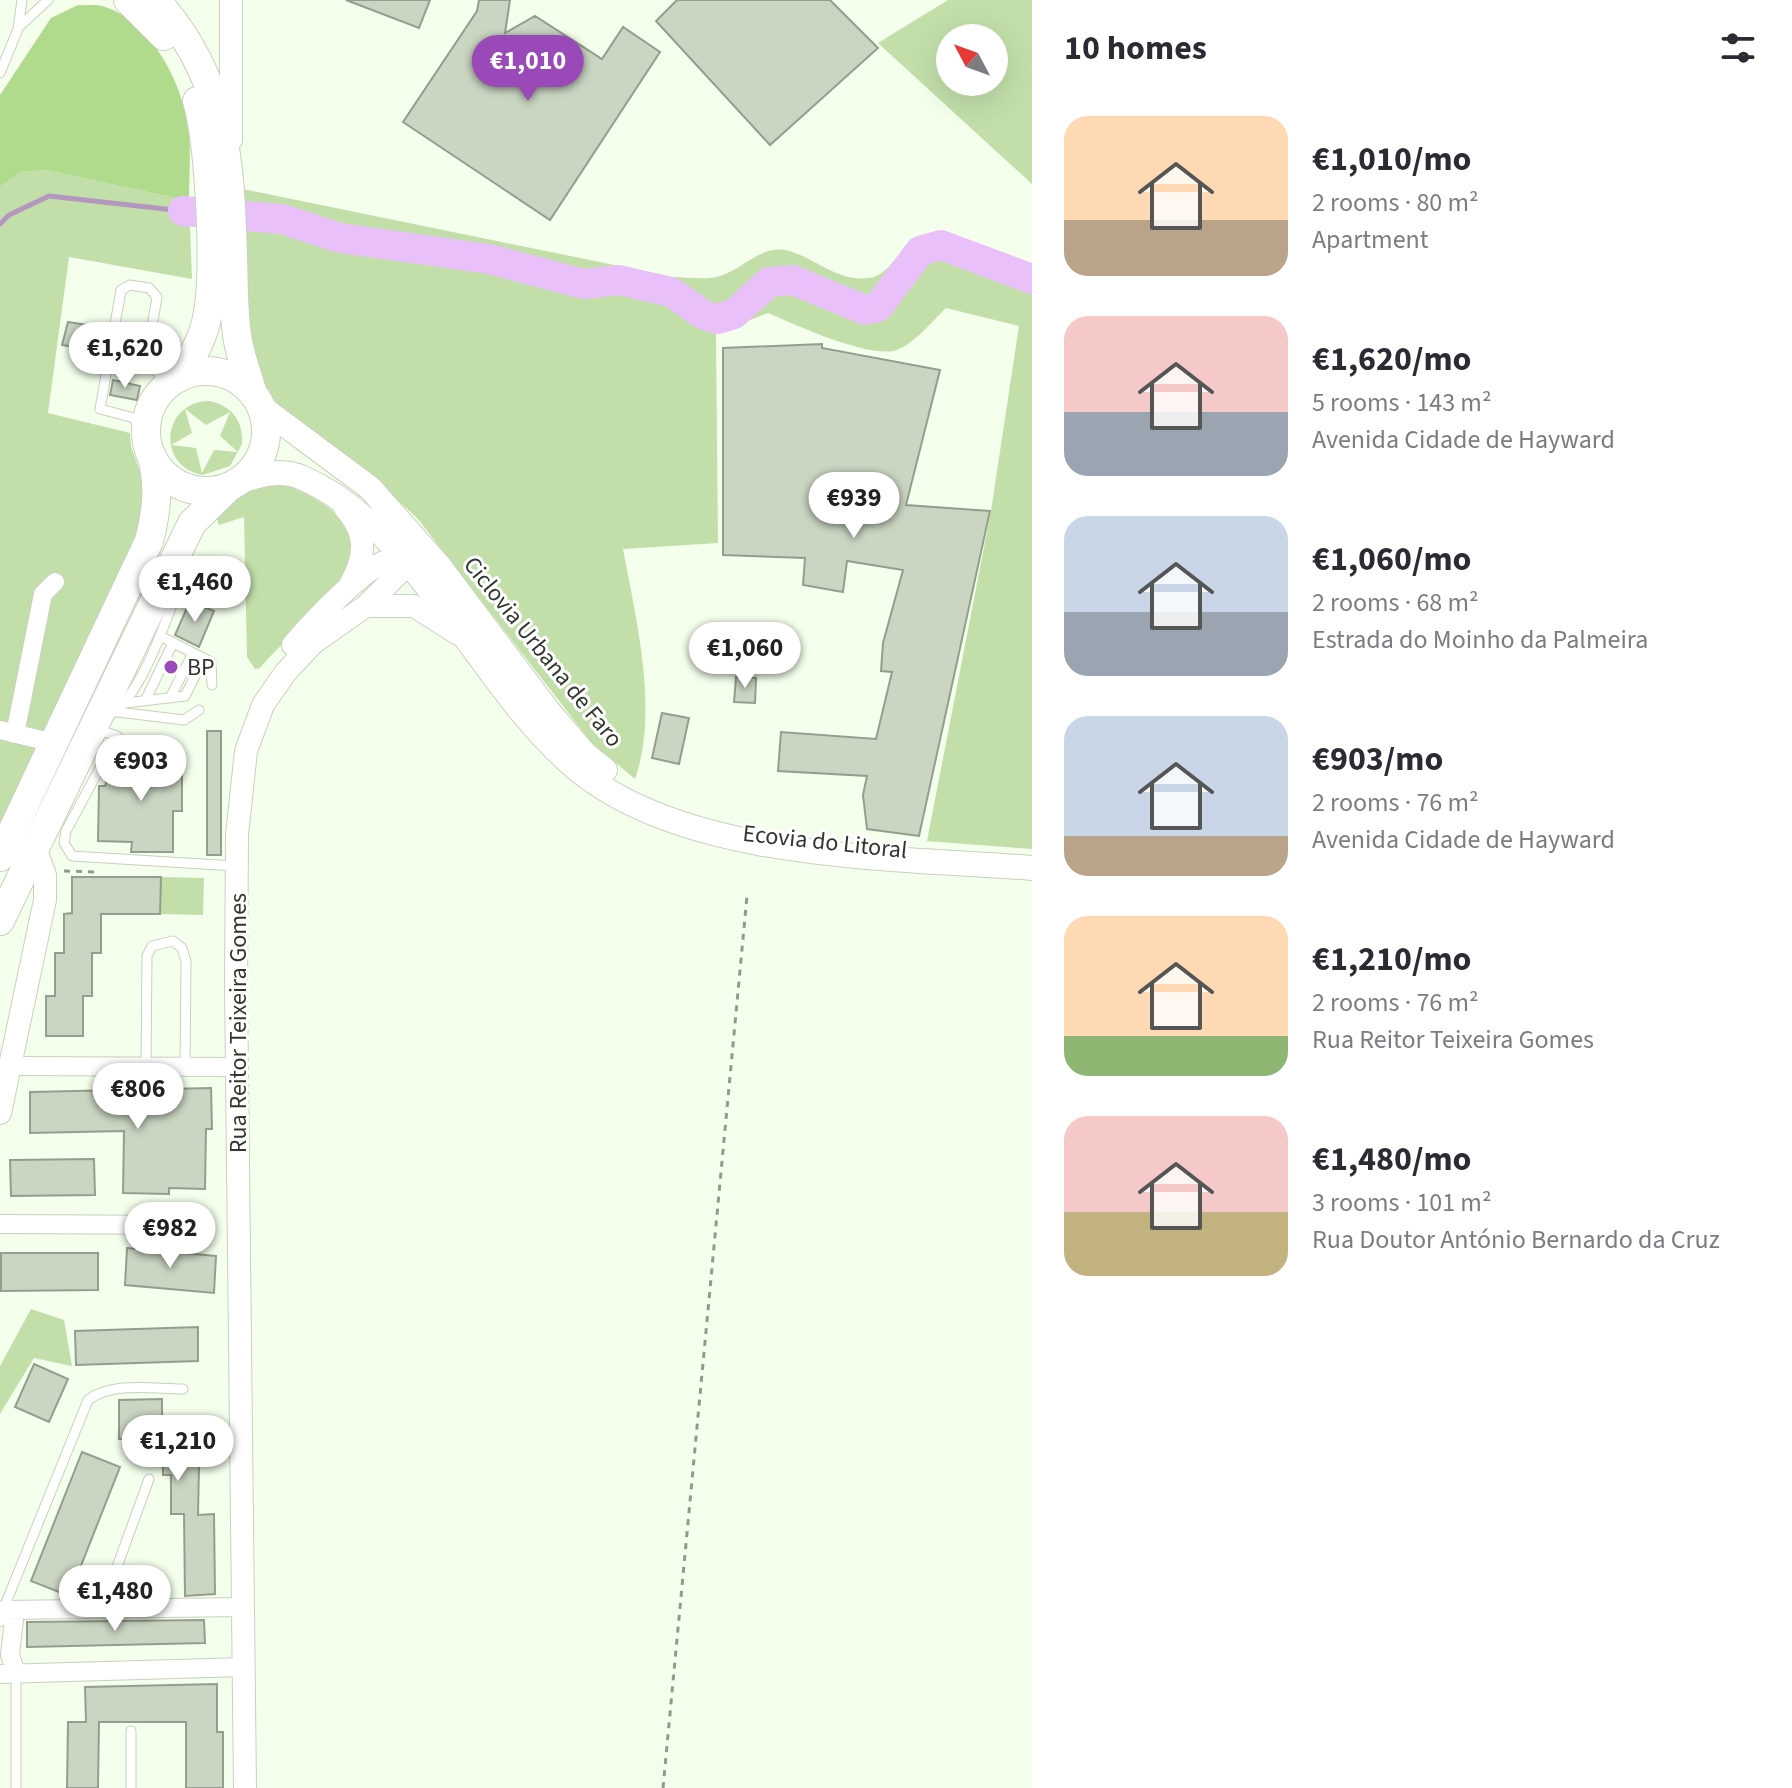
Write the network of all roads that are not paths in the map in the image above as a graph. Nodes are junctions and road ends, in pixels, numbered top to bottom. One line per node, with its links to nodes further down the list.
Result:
1 (22, 0): 6 (lane)
2 (48, 0): 6 (lane)
3 (128, 0): 8 (main road)
4 (156, 0): 8 (main road)
5 (231, 0): 8 (street)
6 (18, 29): 7 (lane)
7 (0, 73)
8 (219, 188): 9 (main road)
9 (221, 240): 10 (main road); 11 (main road)
10 (174, 381): 11 (main road); 12 (main road); 12 (lane)
11 (257, 400): 13 (main road); 15 (main road)
12 (150, 451): 13 (main road); 33 (main road)
13 (234, 484): 14 (main road); 18 (main road)
14 (337, 498): 16 (main road); 20 (street)
15 (393, 514): 16 (street); 17 (main road)
16 (403, 559): 17 (street); 20 (street); 21 (street); 23 (main road)
17 (440, 567): 34 (main road)
18 (164, 578): 22 (lane); 31 (main road)
19 (55, 582): 32 (street)
20 (349, 587): 35 (street)
21 (366, 606): 23 (street); 35 (street)
22 (160, 636): 24 (lane); 31 (lane)
23 (465, 640): 34 (main road)
24 (173, 643): 25 (lane); 29 (lane)
25 (193, 653): 26 (lane); 28 (lane)
26 (204, 658): 27 (lane); 28 (lane)
27 (212, 685)
28 (170, 698): 29 (lane)
29 (145, 701): 31 (lane)
30 (199, 710): 31 (lane)
31 (108, 716): 38 (lane); 40 (main road)
32 (8, 732): 33 (street)
33 (54, 743): 36 (main road)
34 (685, 823): 39 (main road)
35 (237, 835): 38 (street, Rua Reitor Teixeira Gomes)
36 (6, 838): 37 (main road)
37 (0, 857)
38 (237, 866): 45 (street, Rua Reitor Teixeira Gomes)
39 (1032, 868)
40 (33, 884): 41 (main road); 42 (street)
41 (0, 921)
42 (11, 1066): 43 (street); 46 (street)
43 (146, 1066): 44 (street); 44 (lane)
44 (185, 1067): 45 (street)
45 (237, 1067): 51 (street, Rua Reitor Teixeira Gomes)
46 (0, 1113)
47 (0, 1224): 48 (street)
48 (193, 1225)
49 (183, 1389): 53 (lane)
50 (149, 1479): 52 (lane)
51 (244, 1607): 52 (street); 54 (street, Rua Reitor Teixeira Gomes)
52 (102, 1608): 53 (street)
53 (6, 1612): 55 (street)
54 (245, 1667): 55 (street); 59 (street, Rua Reitor Teixeira Gomes)
55 (8, 1673): 57 (lane)
56 (131, 1731): 58 (lane)
57 (16, 1788)
58 (131, 1788)
59 (245, 1788)

